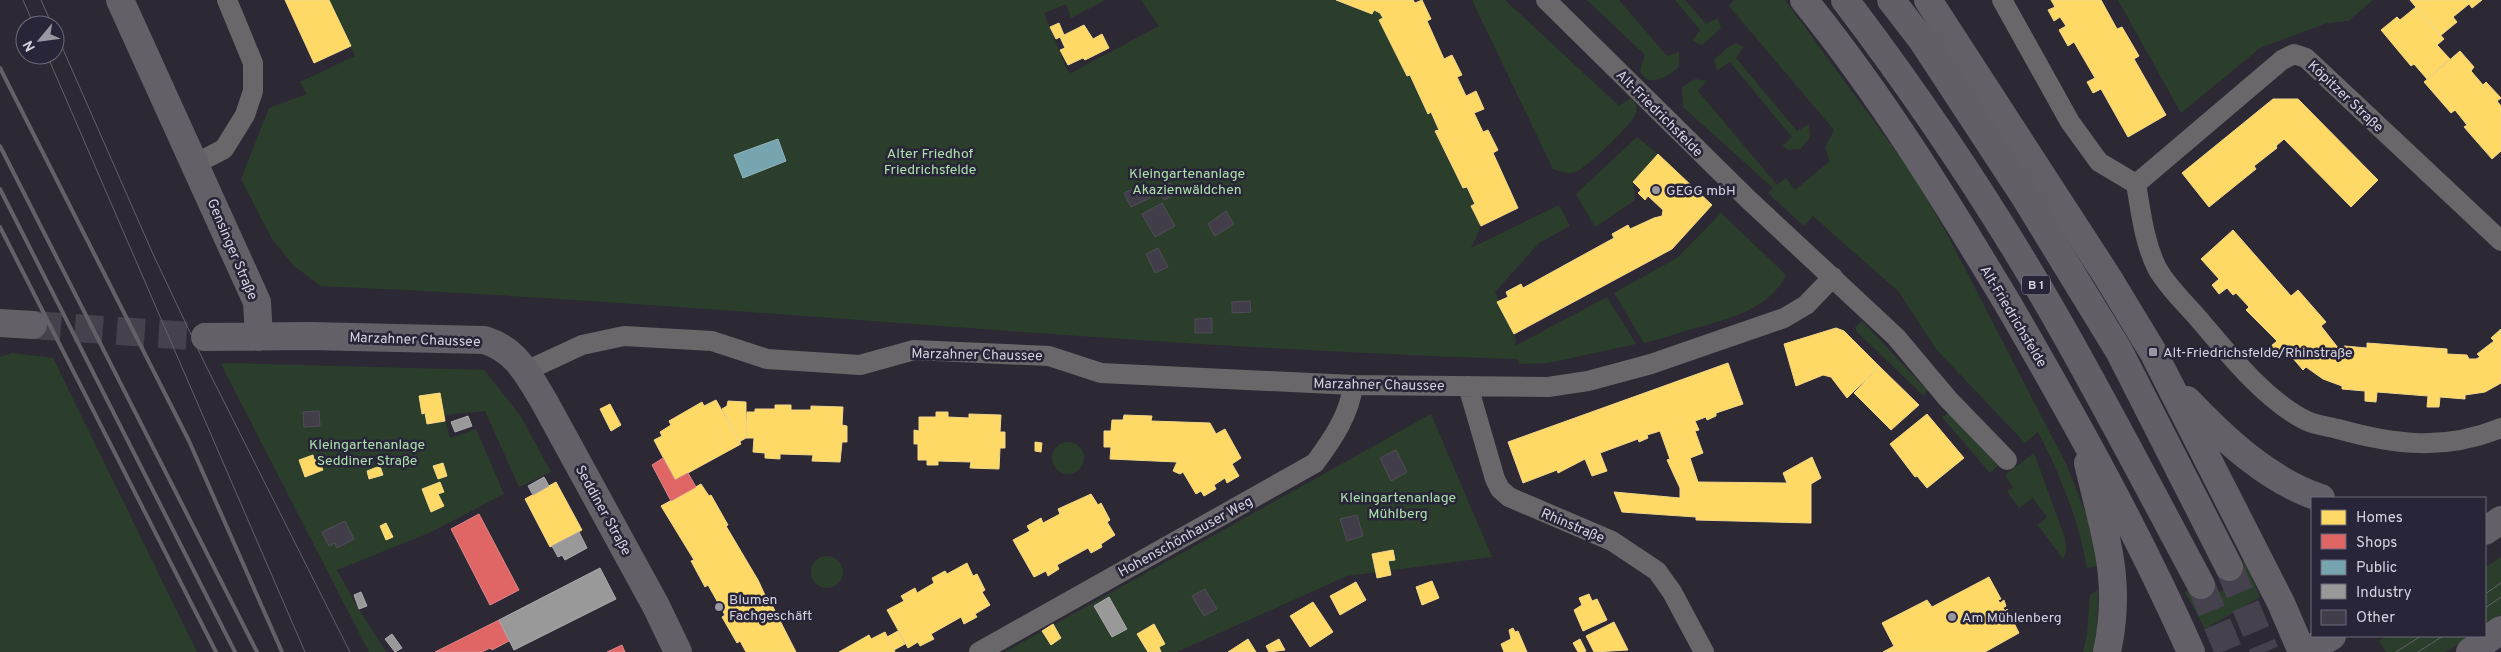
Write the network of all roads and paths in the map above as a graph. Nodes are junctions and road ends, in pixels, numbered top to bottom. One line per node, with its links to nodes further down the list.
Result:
1 (120, 0): 9 (main road, Gensinger Straße)
2 (227, 0): 9 (street)
3 (1546, 0): 12 (street, Alt-Friedrichsfelde)
4 (1804, 0): 21 (main road, Alt-Friedrichsfelde)
5 (1845, 0): 30 (main road, B 1)
6 (1891, 0): 29 (main road, B 1)
7 (1928, 0): 18 (main road)
8 (2002, 0): 10 (street)
9 (196, 164): 16 (main road, Gensinger Straße)
10 (2136, 184): 11 (street, Köpitzer Straße); 22 (street)
11 (2501, 240)
12 (1833, 277): 20 (street, Marzahner Chaussee); 23 (street, Alt-Friedrichsfelde)
13 (0, 323): 14 (main road)
14 (33, 325)
15 (205, 336): 16 (main road, Marzahner Chaussee)
16 (259, 337): 17 (main road, Marzahner Chaussee)
17 (526, 371): 19 (street, Marzahner Chaussee); 33 (main road, Seddiner Straße)
18 (2169, 381): 24 (main road); 38 (main road)
19 (1353, 385): 20 (street, Marzahner Chaussee); 34 (street, Hohenschönhauser Weg)
20 (1468, 386): 35 (street, Rhinstraße)
21 (2080, 428): 36 (main road); 37 (main road, Alt-Friedrichsfelde)
22 (2501, 428)
23 (2007, 460)
24 (2318, 497)
25 (2501, 505): 26 (main road)
26 (2486, 506)
27 (2501, 520): 28 (main road)
28 (2486, 530)
29 (2229, 567)
30 (2201, 585)
31 (2501, 630): 40 (main road)
32 (2330, 637): 39 (main road)
33 (678, 652)
34 (979, 652)
35 (1704, 652)
36 (2107, 652)
37 (2191, 652)
38 (2302, 652)
39 (2306, 652)
40 (2470, 652)

